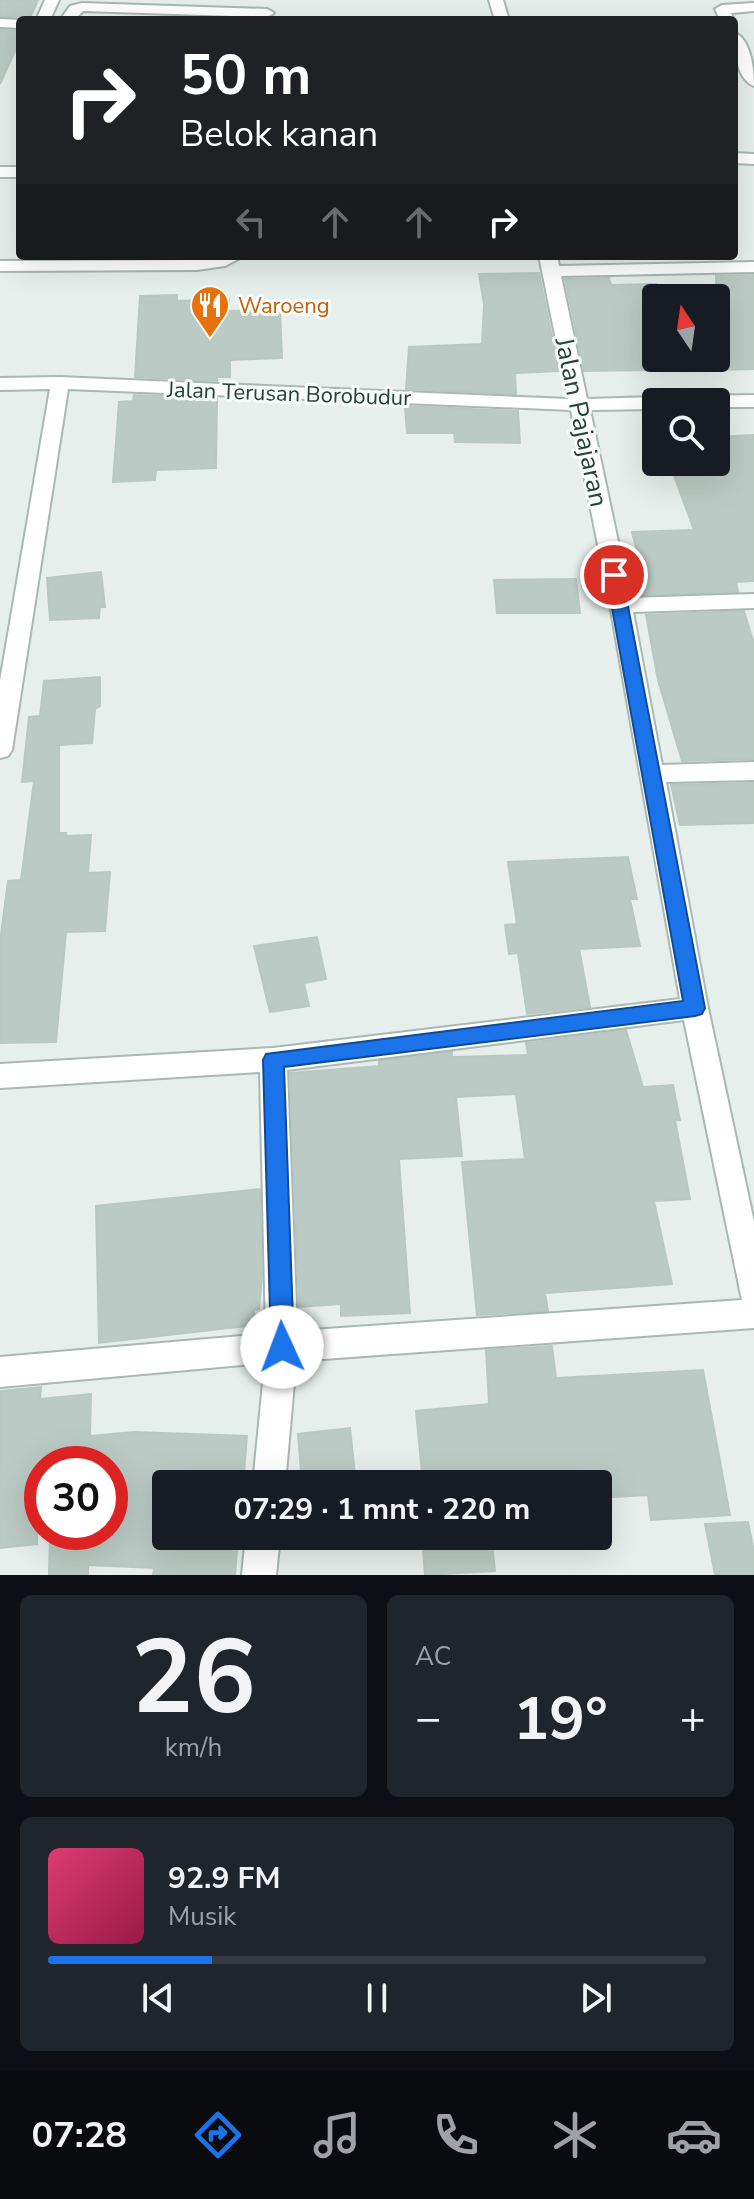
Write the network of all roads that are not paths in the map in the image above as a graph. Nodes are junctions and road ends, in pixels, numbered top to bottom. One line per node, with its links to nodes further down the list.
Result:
1 (754, 7): 2 (street)
2 (722, 10)
3 (268, 11): 4 (street)
4 (70, 16)
5 (738, 45): 6 (street)
6 (753, 78)
7 (224, 260): 9 (street)
8 (550, 264): 10 (street); 16 (street, Jalan Pajajaran)
9 (0, 266)
10 (754, 267)
11 (60, 383): 12 (street, Jalan Terusan Borobudur); 16 (street, Jalan Terusan Borobudur); 19 (street)
12 (0, 384)
13 (730, 401): 14 (street)
14 (754, 401)
15 (642, 403): 16 (street, Jalan Terusan Borobudur)
16 (578, 405): 18 (street, Jalan Pajajaran)
17 (754, 601): 18 (street)
18 (621, 605): 21 (street, Jalan Pajajaran)
19 (0, 750)
20 (754, 771): 21 (street)
21 (653, 774): 22 (street, Jalan Pajajaran)
22 (695, 1008): 23 (street); 25 (street, Jalan Pajajaran)
23 (273, 1060): 24 (street); 27 (street)
24 (0, 1076)
25 (753, 1287)
26 (754, 1314): 27 (street)
27 (282, 1347): 28 (street); 29 (street)
28 (0, 1372)
29 (270, 1470)
30 (262, 1550): 31 (street)
31 (259, 1575)

